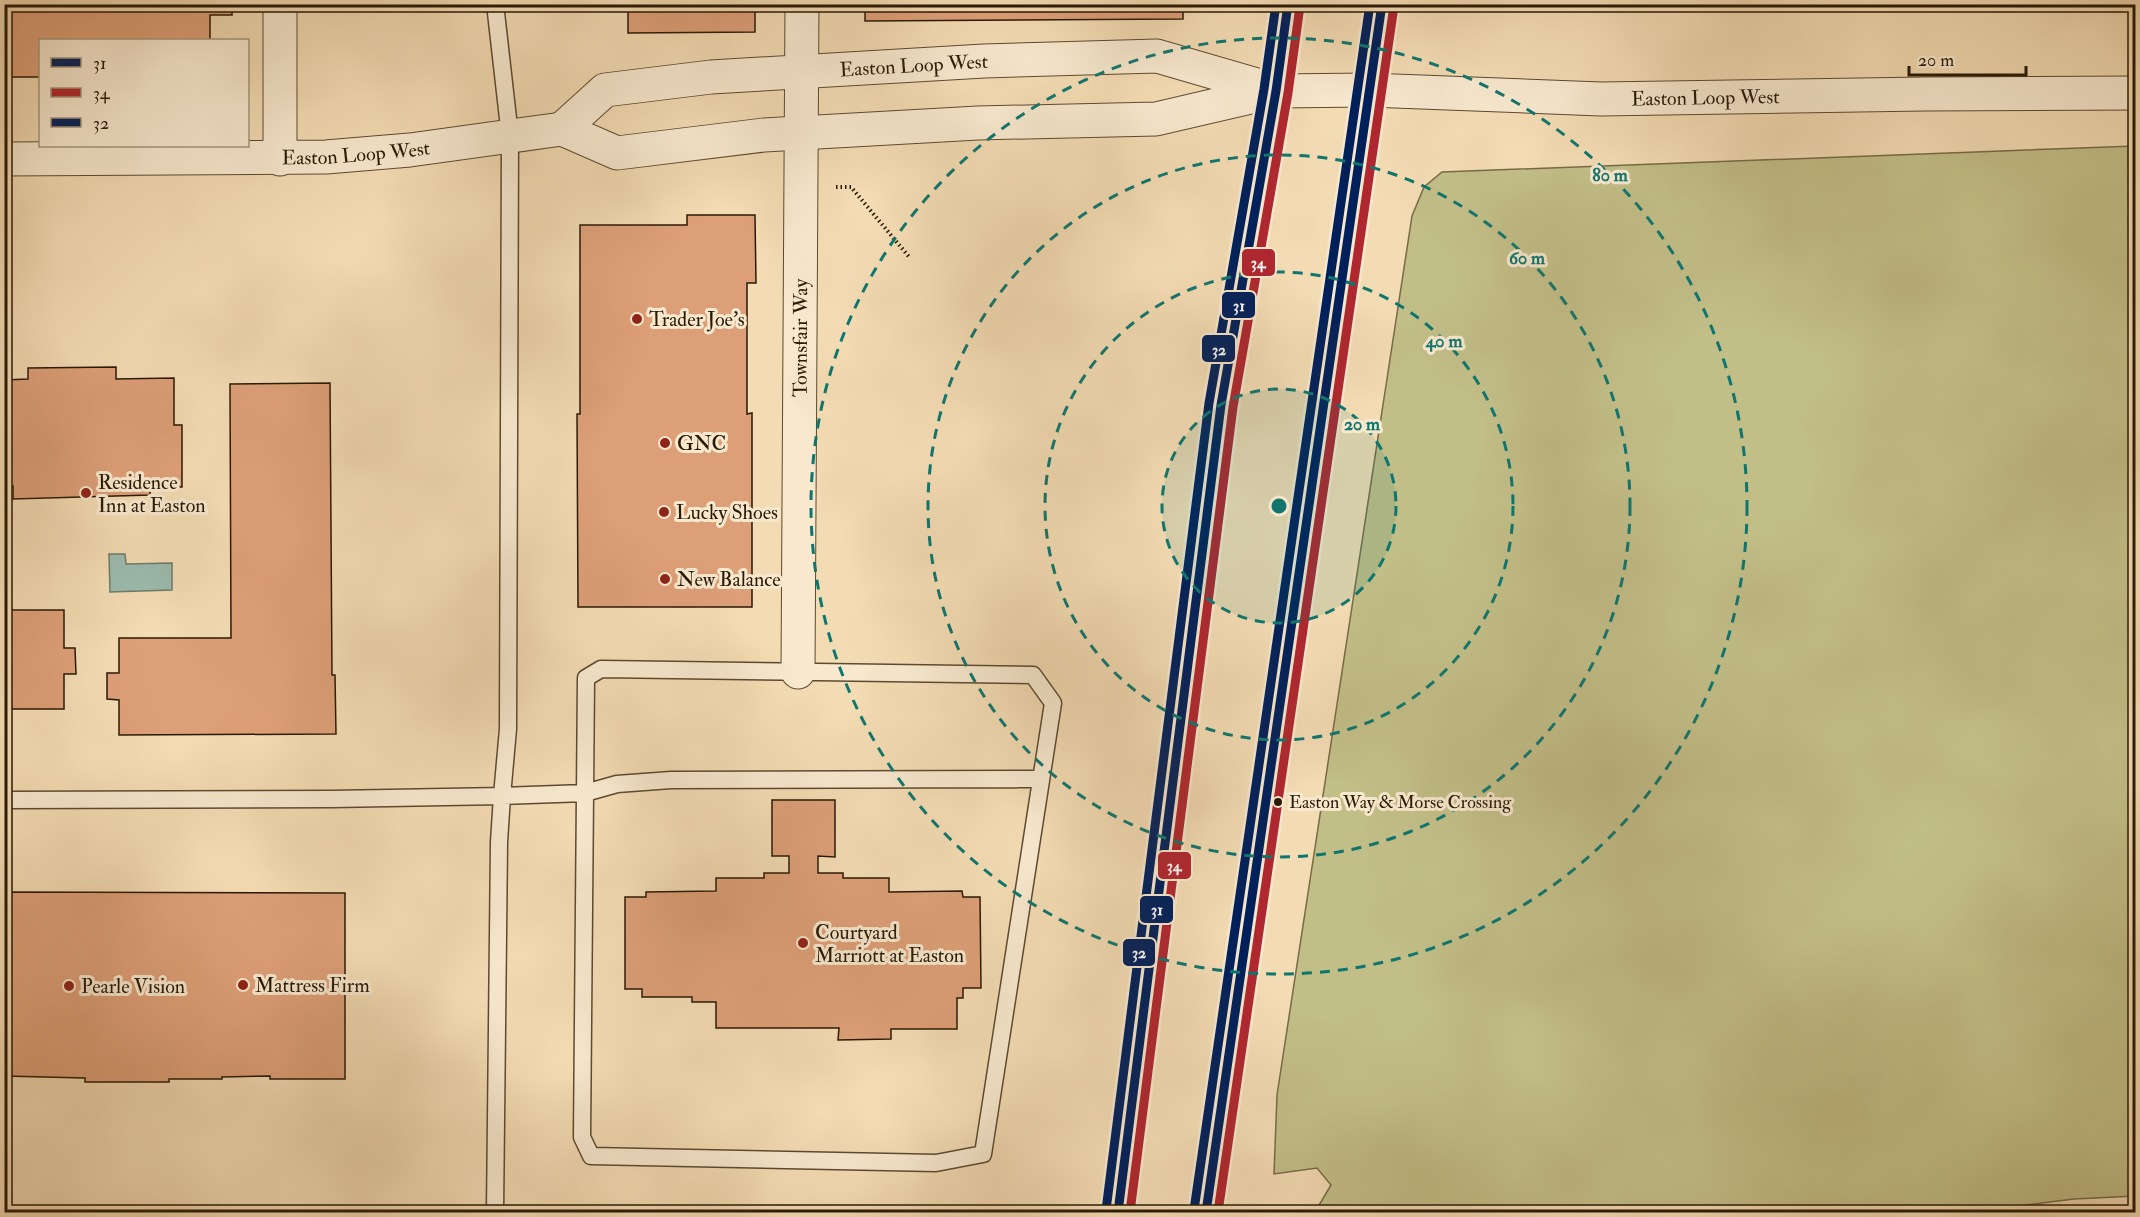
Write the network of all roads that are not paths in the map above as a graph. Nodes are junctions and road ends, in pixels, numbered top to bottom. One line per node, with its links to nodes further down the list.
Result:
1 (280, 4): 14 (street)
2 (495, 4): 12 (lane)
3 (802, 4): 6 (street, Townsfair Way)
4 (1288, 4): 8 (street)
5 (1382, 4): 7 (street)
6 (801, 73): 8 (street, Easton Loop West); 10 (street, Easton Loop West); 11 (street, Townsfair Way)
7 (1369, 90): 8 (street, Easton Loop West); 9 (street, Easton Loop West); 22 (street)
8 (1276, 91): 11 (street, Easton Loop West); 21 (street)
9 (2136, 93)
10 (562, 129): 11 (street, Easton Loop West); 12 (street, Easton Loop West)
11 (802, 133): 15 (street, Townsfair Way)
12 (510, 136): 14 (street, Easton Loop West); 18 (lane)
13 (4, 159): 14 (street, Easton Loop West)
14 (280, 159)
15 (798, 672): 16 (lane); 17 (lane)
16 (1040, 779): 17 (lane); 17 (lane)
17 (585, 793): 18 (lane)
18 (502, 796): 19 (lane); 20 (lane)
19 (4, 800)
20 (495, 1212)
21 (1118, 1212)
22 (1206, 1212)

